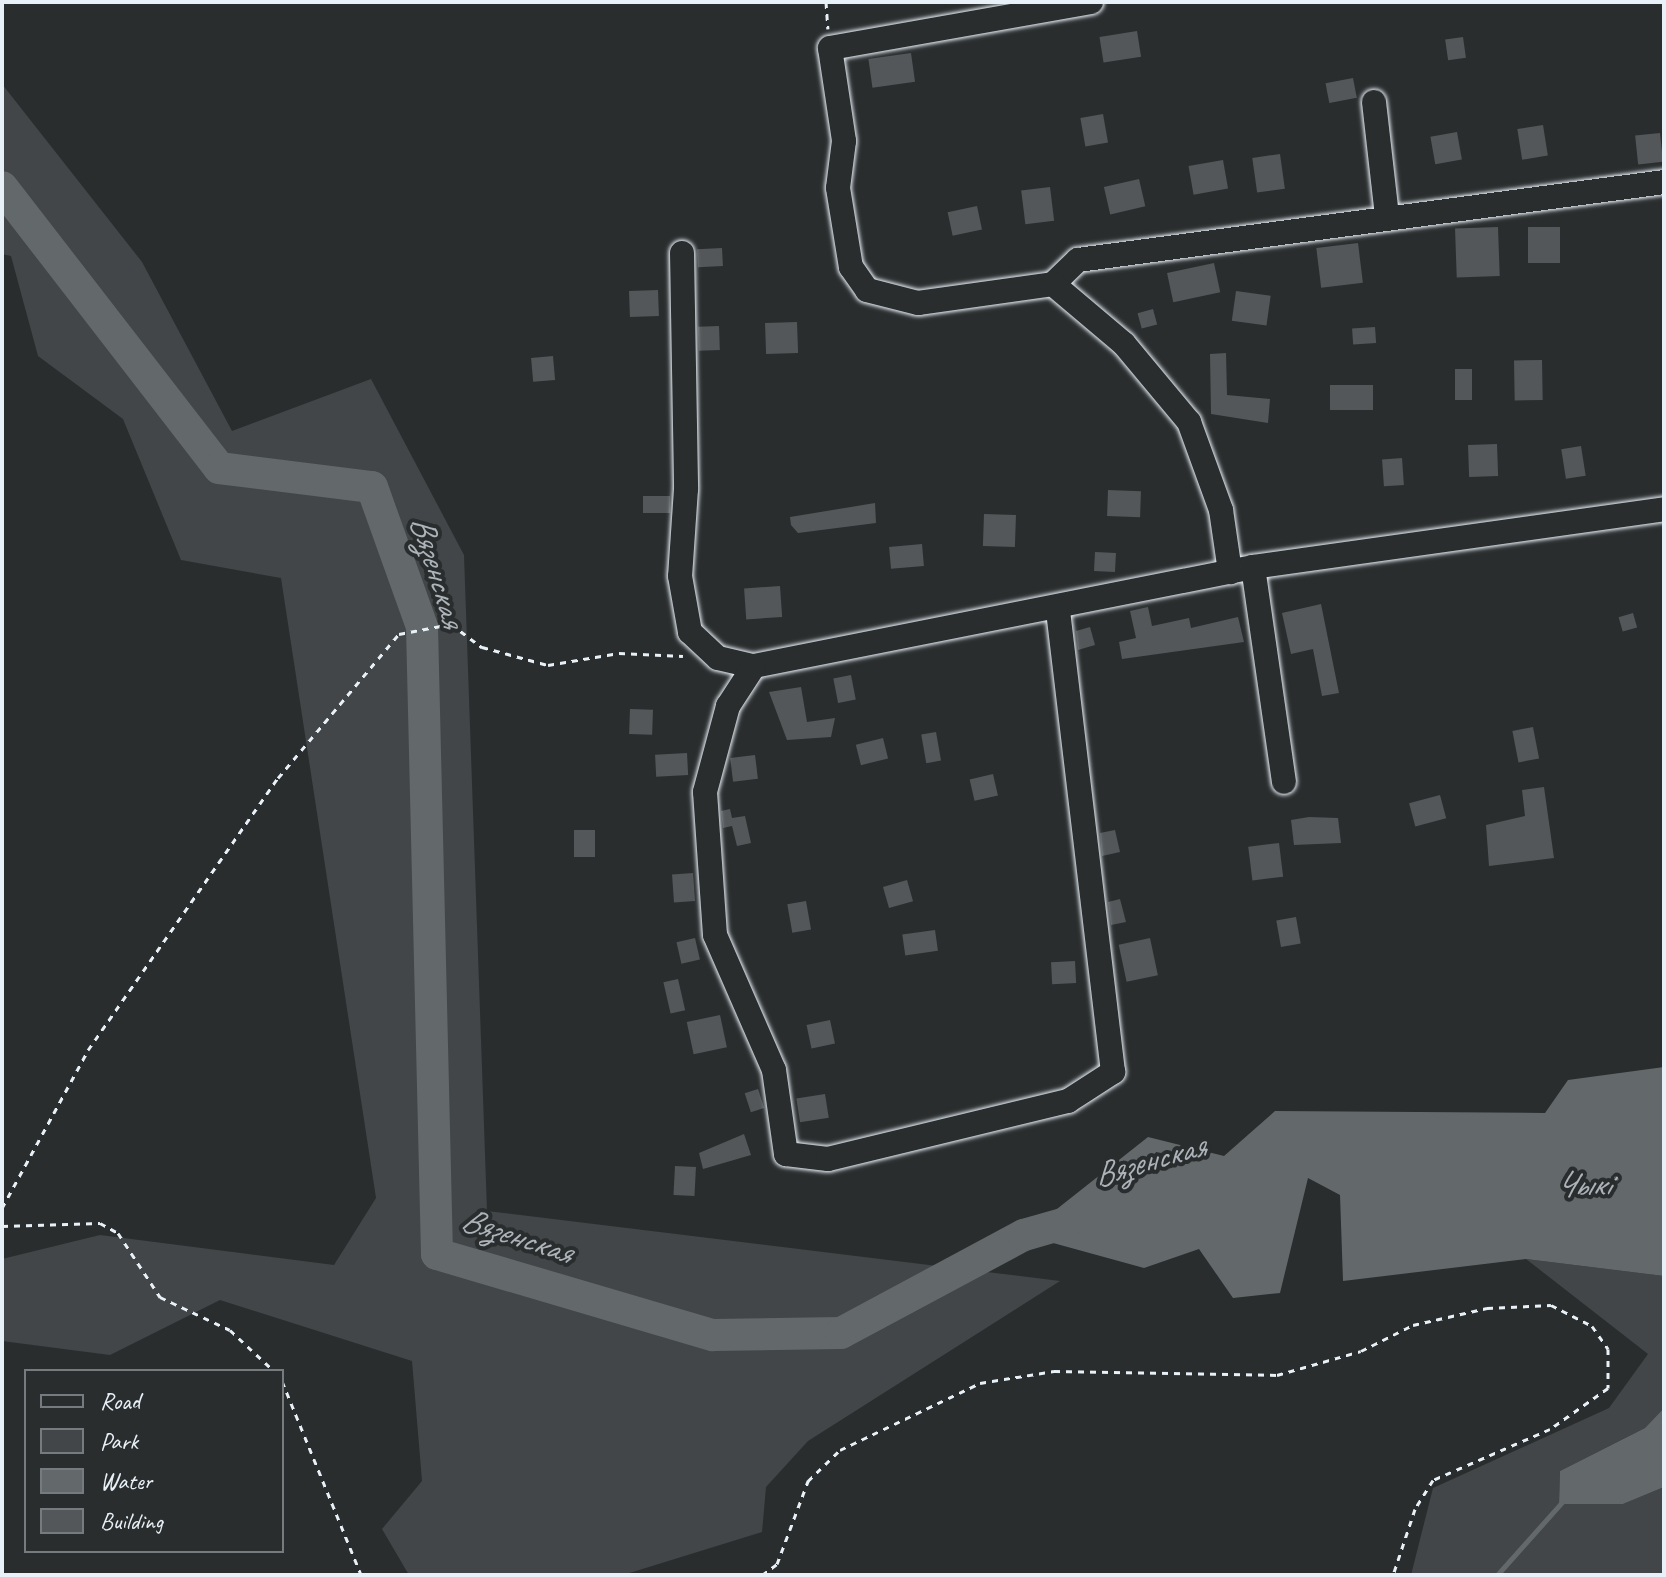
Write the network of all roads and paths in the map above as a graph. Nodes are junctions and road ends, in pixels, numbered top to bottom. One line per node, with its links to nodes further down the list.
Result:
1 (826, 2): 3 (path)
2 (1091, 2): 3 (street)
3 (830, 48): 8 (street)
4 (1374, 102): 6 (street)
5 (1664, 182): 6 (street)
6 (1387, 216): 8 (street)
7 (682, 253): 12 (street)
8 (1053, 284): 10 (street)
9 (1664, 509): 10 (street)
10 (1242, 570): 11 (street); 14 (street)
11 (1058, 608): 13 (street); 13 (street)
12 (718, 658): 13 (street); 15 (path)
13 (754, 666)
14 (1284, 782)
15 (2, 1208)
16 (2, 1226): 17 (path)
17 (272, 1369)
18 (284, 1386): 19 (path)
19 (361, 1575)
20 (762, 1575): 21 (path)
21 (1393, 1575)

